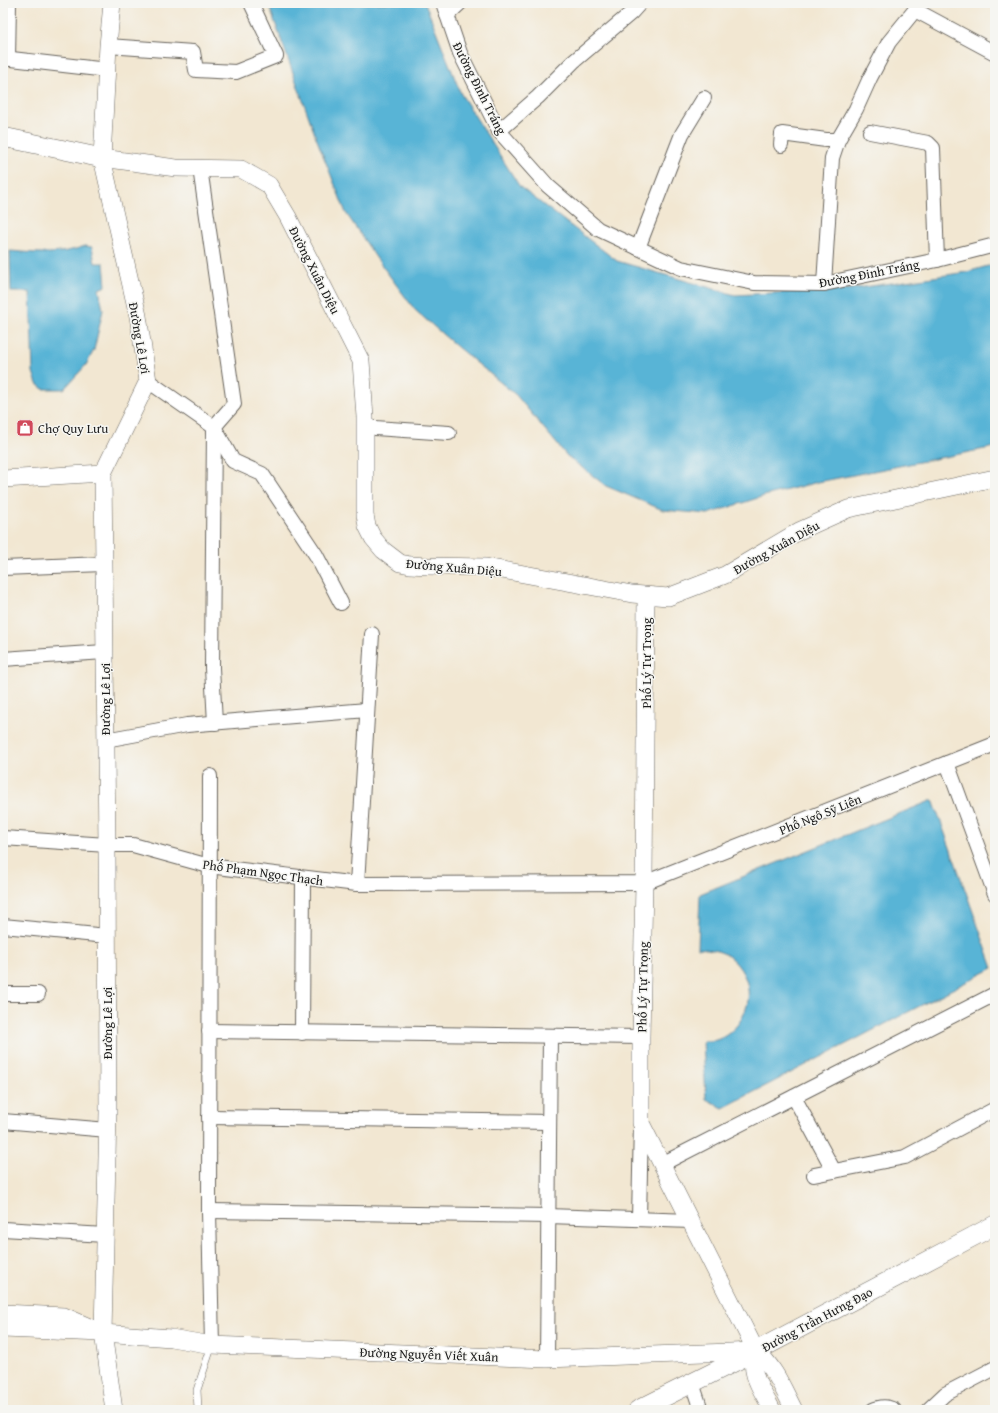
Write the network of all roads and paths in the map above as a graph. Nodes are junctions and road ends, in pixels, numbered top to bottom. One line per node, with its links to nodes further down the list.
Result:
1 (8, 3): 10 (street)
2 (112, 3): 8 (street, Đường Lê Lợi)
3 (251, 3): 8 (street)
4 (460, 3): 7 (street)
5 (640, 3): 13 (street)
6 (917, 6): 9 (street); 16 (street)
7 (445, 9): 13 (street, Đường Đinh Tráng)
8 (108, 46): 11 (street, Đường Lê Lợi)
9 (995, 54)
10 (6, 59): 11 (street)
11 (107, 70): 18 (street, Đường Lê Lợi)
12 (704, 98): 21 (street)
13 (499, 131): 21 (street, Đường Đinh Tráng)
14 (870, 132): 22 (street)
15 (3, 136): 18 (main road)
16 (838, 140): 17 (street); 23 (street)
17 (781, 145)
18 (102, 158): 19 (street, Đường Xuân Diệu); 24 (street, Đường Lê Lợi)
19 (200, 168): 25 (street, Đường Xuân Diệu); 26 (street)
20 (995, 245): 22 (street, Đường Đinh Tráng)
21 (638, 248): 23 (street, Đường Đinh Tráng)
22 (937, 260): 23 (street, Đường Đinh Tráng)
23 (824, 284)
24 (148, 381): 26 (street); 28 (street, Đường Lê Lợi)
25 (365, 426): 27 (street); 33 (street, Đường Xuân Diệu)
26 (214, 427): 34 (street); 39 (street)
27 (449, 433)
28 (103, 473): 30 (street); 31 (street, Đường Lê Lợi)
29 (995, 478): 33 (street, Đường Xuân Diệu)
30 (3, 479)
31 (103, 564): 32 (street); 36 (street, Đường Lê Lợi)
32 (3, 568)
33 (646, 596): 49 (street, Phố Lý Tự Trọng)
34 (341, 603)
35 (372, 634): 38 (street)
36 (104, 652): 37 (street); 40 (street, Đường Lê Lợi)
37 (3, 659)
38 (367, 710): 39 (street); 48 (street)
39 (215, 723): 40 (street)
40 (105, 740): 45 (street, Đường Lê Lợi)
41 (995, 744): 42 (street, Phố Ngô Sỹ Liên)
42 (947, 763): 49 (street, Phố Ngô Sỹ Liên); 50 (street)
43 (210, 776): 46 (street)
44 (3, 838): 45 (street, Phố Phạm Ngọc Thạch)
45 (107, 845): 46 (street, Phố Phạm Ngọc Thạch); 52 (street, Đường Lê Lợi)
46 (209, 866): 47 (street, Phố Phạm Ngọc Thạch); 56 (street)
47 (303, 878): 48 (street, Phố Phạm Ngọc Thạch); 57 (street)
48 (357, 884): 49 (street, Phố Phạm Ngọc Thạch)
49 (644, 884): 59 (street, Phố Lý Tự Trọng)
50 (995, 894)
51 (3, 926): 52 (street)
52 (107, 936): 66 (street, Đường Lê Lợi)
53 (3, 994): 54 (street)
54 (38, 994)
55 (995, 994): 60 (street)
56 (209, 1031): 57 (street); 62 (street)
57 (302, 1032): 58 (street)
58 (550, 1036): 59 (street); 64 (street)
59 (641, 1037): 65 (street, Phố Lý Tự Trọng)
60 (794, 1097): 67 (street); 68 (street)
61 (995, 1109): 68 (street)
62 (209, 1117): 64 (street); 70 (street)
63 (3, 1121): 66 (street)
64 (549, 1122): 71 (street)
65 (641, 1123): 67 (street, Phố Lý Tự Trọng); 72 (street)
66 (108, 1130): 76 (street, Đường Lê Lợi)
67 (662, 1164): 73 (street, Phố Lý Tự Trọng)
68 (834, 1171): 69 (street)
69 (814, 1175)
70 (209, 1211): 71 (street); 80 (street)
71 (548, 1216): 72 (street); 82 (street)
72 (639, 1219): 73 (street)
73 (691, 1221): 81 (street, Phố Lý Tự Trọng)
74 (995, 1225): 81 (main road, Đường Trần Hưng Đạo)
75 (3, 1229): 76 (street)
76 (105, 1235): 79 (street, Đường Lê Lợi)
77 (3, 1314): 79 (street, Đường Nguyễn Viết Xuân)
78 (3, 1329): 79 (street, Đường Nguyễn Viết Xuân)
79 (103, 1333): 80 (street, Đường Nguyễn Viết Xuân); 85 (street, Đường Lê Lợi)
80 (212, 1345): 82 (street, Đường Nguyễn Viết Xuân); 86 (lane)
81 (756, 1351): 82 (street, Đường Nguyễn Viết Xuân); 84 (main road, Đường Trần Hưng Đạo); 89 (street); 90 (street, Phố Lý Tự Trọng)
82 (547, 1359)
83 (995, 1368): 93 (street)
84 (692, 1383): 87 (main road, Đường Trần Hưng Đạo); 88 (street)
85 (114, 1410)
86 (198, 1410)
87 (638, 1410)
88 (701, 1410)
89 (772, 1410)
90 (794, 1410)
91 (873, 1410): 92 (street)
92 (894, 1410)
93 (928, 1410)

